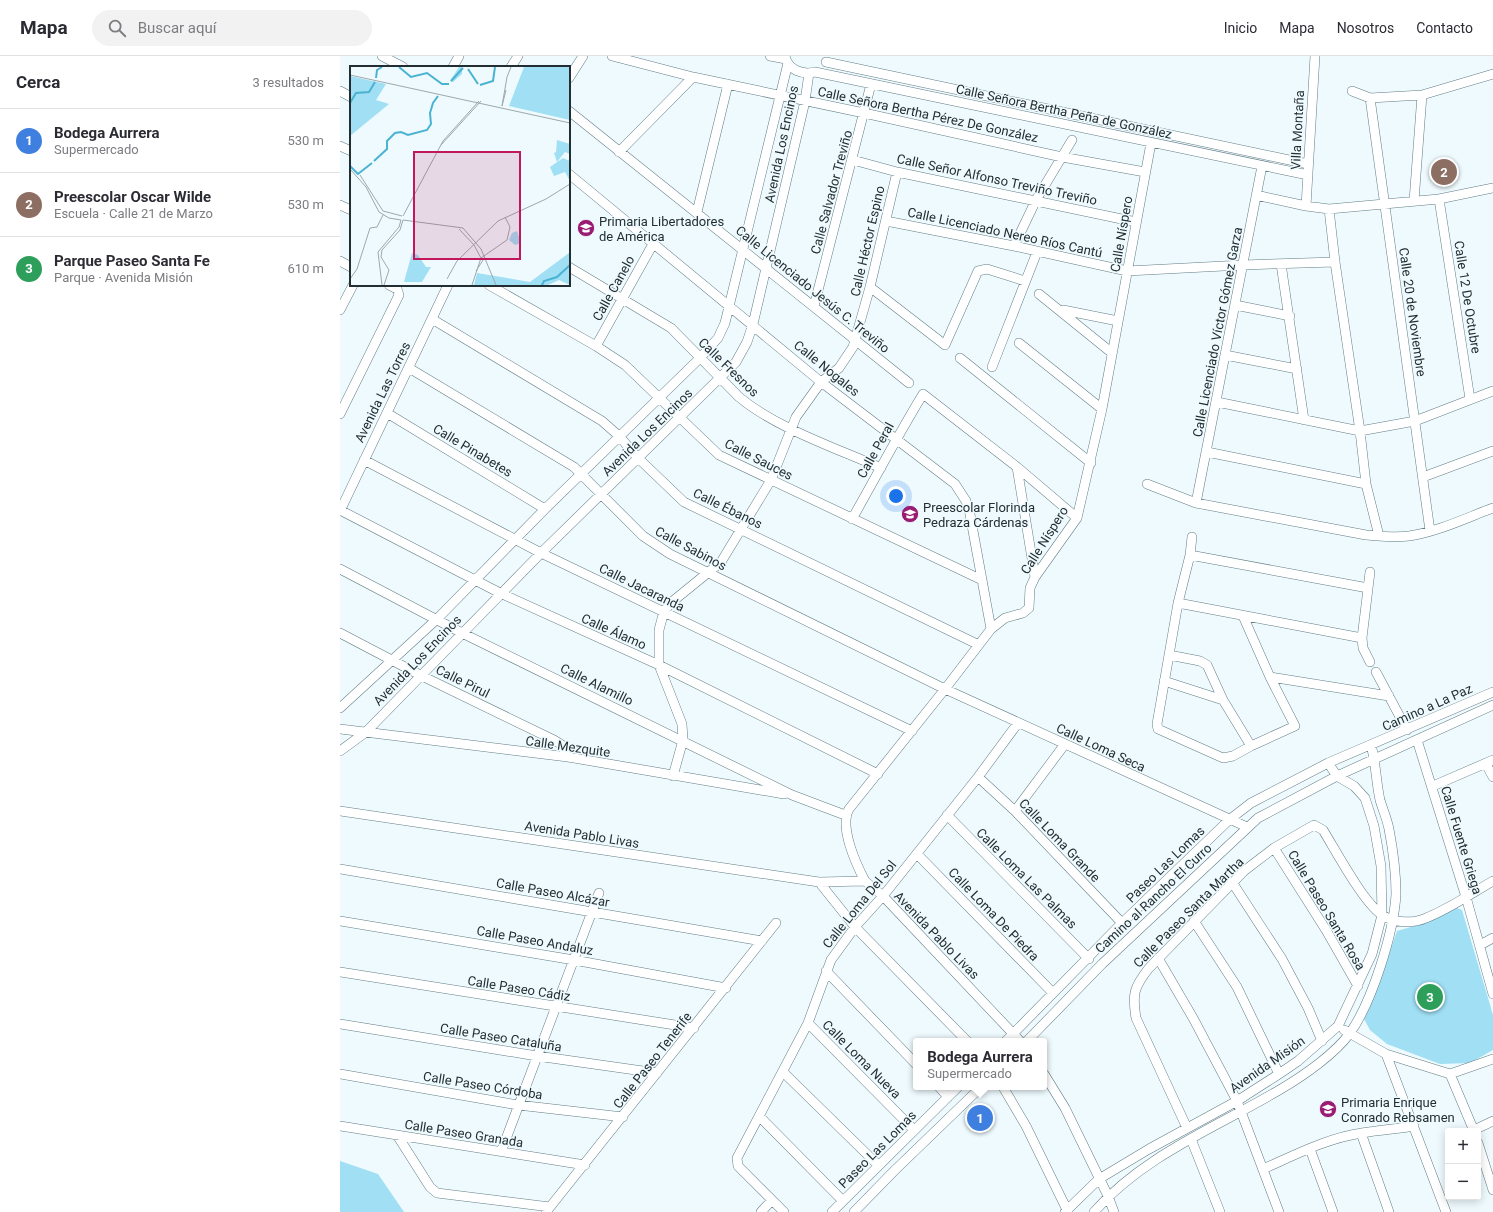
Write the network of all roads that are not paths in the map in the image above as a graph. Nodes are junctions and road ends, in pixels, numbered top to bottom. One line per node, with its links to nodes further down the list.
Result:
1 (382, 56): 10 (street)
2 (459, 56): 11 (street)
3 (518, 56): 12 (street)
4 (583, 56): 15 (street)
5 (612, 56): 16 (street, Calle Señora Bertha Pérez De González)
6 (770, 56): 9 (street)
7 (1315, 56): 35 (street, Villa Montaña)
8 (827, 59): 13 (street); 29 (street, Calle Señora Bertha Peña de González)
9 (786, 60): 13 (street, Calle Señora Bertha Peña de González); 20 (street, Avenida Los Encinos)
10 (401, 66)
11 (454, 66)
12 (512, 66)
13 (812, 72): 18 (street, Calle Señora Bertha Peña de González); 23 (street, Avenida Los Encinos)
14 (1493, 74): 21 (street)
15 (570, 76)
16 (693, 77): 17 (street, Calle Señora Bertha Pérez De González); 31 (street)
17 (728, 84): 20 (street, Calle Señora Bertha Pérez De González); 51 (street)
18 (871, 84): 25 (street, Calle Salvador Treviño); 27 (street, Calle Señora Bertha Peña de González)
19 (1352, 91): 22 (street)
20 (781, 95): 23 (street, Calle Señora Bertha Pérez De González); 56 (street, Avenida Los Encinos)
21 (1422, 95): 22 (street); 45 (street)
22 (1370, 98): 47 (street, Calle 20 de Noviembre)
23 (805, 101): 25 (street, Calle Señora Bertha Pérez De González); 64 (street, Avenida Los Encinos)
24 (570, 112): 31 (street, Calle Licenciado Jesús C. Treviño)
25 (864, 113): 32 (street, Calle Señora Bertha Pérez De González); 34 (street, Calle Salvador Treviño)
26 (1072, 140): 32 (street)
27 (1151, 142): 33 (street, Calle Señora Bertha Peña de González); 38 (street, Calle Níspero)
28 (340, 146): 30 (street)
29 (1226, 147): 33 (street); 35 (street, Calle Señora Bertha Peña de González)
30 (350, 151)
31 (619, 152): 51 (street, Calle Licenciado Jesús C. Treviño)
32 (1062, 158): 38 (street, Calle Señora Bertha Pérez De González); 44 (street)
33 (1223, 158): 36 (street, Calle Señora Bertha Peña de González)
34 (853, 160): 37 (street, Calle Señor Alfonso Treviño Treviño); 76 (street, Calle Salvador Treviño)
35 (1308, 164): 40 (street, Villa Montaña)
36 (1262, 166): 40 (street, Calle Señora Bertha Peña de González); 42 (street, Calle Licenciado Víctor Gómez Garza)
37 (897, 172): 44 (street, Calle Señor Alfonso Treviño Treviño); 52 (street, Calle Héctor Espino)
38 (1145, 172): 53 (street, Calle Níspero)
39 (570, 175): 54 (street, Calle Nogales)
40 (1308, 175): 48 (street, Villa Montaña)
41 (1493, 188): 43 (street)
42 (1256, 195): 48 (street); 61 (street, Calle Licenciado Víctor Gómez Garza)
43 (1439, 199): 45 (street); 98 (street, Calle 12 De Octubre)
44 (1036, 200): 53 (street, Calle Señor Alfonso Treviño Treviño); 55 (street)
45 (1414, 201): 47 (street)
46 (340, 205): 50 (street)
47 (1386, 205): 49 (street); 105 (street, Calle 20 de Noviembre)
48 (1306, 206): 49 (street)
49 (1329, 209): 59 (street)
50 (350, 210)
51 (697, 212): 56 (street, Calle Licenciado Jesús C. Treviño)
52 (886, 221): 55 (street, Calle Licenciado Nereo Ríos Cantú); 71 (street, Calle Héctor Espino)
53 (1136, 222): 65 (street, Calle Níspero)
54 (653, 244): 73 (street, Calle Canelo); 75 (street, Calle Nogales)
55 (1014, 246): 57 (street, Calle Licenciado Nereo Ríos Cantú)
56 (742, 249): 64 (street, Calle Licenciado Jesús C. Treviño); 75 (street, Avenida Los Encinos)
57 (1037, 252): 65 (street, Calle Licenciado Nereo Ríos Cantú); 66 (street)
58 (340, 261): 62 (street)
59 (1335, 262): 60 (street, Calle Licenciado Nereo Ríos Cantú); 107 (street)
60 (1281, 264): 61 (street, Calle Licenciado Nereo Ríos Cantú); 79 (street)
61 (1243, 265): 65 (street, Calle Licenciado Nereo Ríos Cantú); 74 (street, Calle Licenciado Víctor Gómez Garza)
62 (350, 266)
63 (570, 268): 73 (street, Calle Fresnos)
64 (766, 268): 76 (street, Calle Licenciado Jesús C. Treviño); 82 (street, Avenida Los Encinos)
65 (1127, 271): 81 (street, Calle Níspero)
66 (1025, 281): 71 (street); 90 (street)
67 (352, 286): 77 (street)
68 (391, 286): 102 (street)
69 (448, 286): 80 (street, Avenida Las Torres)
70 (491, 286): 85 (street, Calle Sauces)
71 (870, 287): 83 (street, Calle Héctor Espino)
72 (1039, 294): 78 (street)
73 (622, 297): 85 (street, Calle Canelo); 88 (street, Calle Fresnos)
74 (1235, 305): 79 (street); 87 (street, Calle Licenciado Víctor Gómez Garza)
75 (730, 306): 82 (street, Calle Nogales); 88 (street, Avenida Los Encinos)
76 (814, 306): 83 (street, Calle Licenciado Jesús C. Treviño)
77 (340, 310)
78 (1061, 310): 81 (street); 86 (street)
79 (1290, 316): 92 (street)
80 (432, 319): 91 (street, Avenida Las Torres); 108 (street, Calle Ébanos)
81 (1118, 321): 86 (street, Calle Níspero)
82 (753, 324): 93 (street, Avenida Los Encinos); 94 (street, Calle Nogales)
83 (855, 340): 94 (street, Calle Héctor Espino); 95 (street, Calle Licenciado Jesús C. Treviño)
84 (1019, 343): 100 (street)
85 (596, 346): 97 (street, Calle Sauces)
86 (1112, 353): 100 (street, Calle Níspero)
87 (1225, 355): 92 (street); 99 (street, Calle Licenciado Víctor Gómez Garza)
88 (700, 358): 93 (street, Calle Fresnos); 97 (street, Avenida Los Encinos)
89 (960, 358): 114 (street)
90 (992, 367)
91 (409, 368): 101 (street, Avenida Las Torres); 117 (street, Calle Sabinos)
92 (1297, 368): 104 (street)
93 (721, 378): 103 (street, Avenida Los Encinos); 106 (street, Calle Fresnos)
94 (822, 382): 106 (street, Calle Héctor Espino); 109 (street, Calle Nogales)
95 (909, 383)
96 (1493, 391): 98 (street)
97 (660, 398): 103 (street, Calle Sauces); 108 (street, Avenida Los Encinos)
98 (1470, 399): 105 (street)
99 (1217, 402): 104 (street); 110 (street, Calle Licenciado Víctor Gómez Garza)
100 (1102, 409): 114 (street, Calle Níspero)
101 (387, 413): 113 (street, Avenida Las Torres); 126 (street, Calle Pinabetes)
102 (340, 414)
103 (679, 418): 112 (street, Avenida Los Encinos); 119 (street, Calle Sauces)
104 (1304, 420): 107 (street)
105 (1415, 421): 107 (street); 118 (street, Calle 20 de Noviembre)
106 (792, 428): 116 (street, Calle Fresnos); 119 (street, Calle Héctor Espino)
107 (1360, 431): 121 (street)
108 (619, 436): 112 (street, Calle Ébanos); 117 (street, Avenida Los Encinos)
109 (895, 438): 115 (street, Calle Peral); 116 (street, Calle Peral); 142 (street, Calle Nogales)
110 (1207, 452): 121 (street); 124 (street, Calle Licenciado Víctor Gómez Garza)
111 (1493, 452): 118 (street)
112 (638, 458): 123 (street, Avenida Los Encinos); 130 (street, Calle Ébanos)
113 (364, 460): 122 (street, Avenida Las Torres); 134 (street, Calle Jacaranda)
114 (1091, 463): 128 (street, Calle Níspero)
115 (1018, 467): 128 (street); 140 (street)
116 (881, 468): 129 (street, Calle Peral)
117 (582, 475): 123 (street, Calle Sabinos); 126 (street, Avenida Los Encinos)
118 (1423, 477): 131 (street, Calle 20 de Noviembre)
119 (771, 480): 129 (street, Calle Sauces); 130 (street, Calle Héctor Espino)
120 (1147, 484): 124 (street)
121 (1366, 484): 132 (street)
122 (344, 495): 127 (street, Avenida Las Torres)
123 (600, 495): 135 (street, Avenida Los Encinos); 139 (street, Calle Sabinos)
124 (1196, 503): 132 (street)
125 (1493, 508): 131 (street)
126 (545, 509): 134 (street, Avenida Los Encinos)
127 (340, 511): 141 (street, Calle Álamo)
128 (1077, 518): 140 (street, Calle Níspero)
129 (852, 519): 142 (street, Calle Sauces)
130 (741, 528): 139 (street, Calle Héctor Espino); 153 (street, Calle Ébanos)
131 (1430, 531): 132 (street)
132 (1379, 536)
133 (1192, 537): 136 (street)
134 (516, 540): 135 (street, Calle Jacaranda); 141 (street, Avenida Los Encinos)
135 (540, 553): 144 (street, Avenida Los Encinos); 146 (street, Calle Jacaranda)
136 (1190, 555): 143 (street); 145 (street)
137 (340, 568): 148 (street, Calle Alamillo)
138 (1370, 572): 143 (street)
139 (708, 573): 146 (street, Calle Héctor Espino); 162 (street, Calle Sabinos)
140 (1035, 577): 149 (street, Calle Níspero)
141 (476, 580): 144 (street, Calle Álamo); 148 (street, Avenida Los Encinos)
142 (982, 580): 149 (street, Calle Nogales)
143 (1368, 588): 152 (street)
144 (500, 593): 151 (street, Avenida Los Encinos); 157 (street, Calle Álamo)
145 (1178, 603): 147 (street); 154 (street)
146 (664, 611): 157 (street); 171 (street, Calle Jacaranda)
147 (1243, 616): 152 (street); 160 (street)
148 (437, 619): 151 (street, Calle Alamillo); 155 (street, Avenida Los Encinos)
149 (991, 629): 153 (street, Calle Níspero)
150 (340, 633): 155 (street, Calle Pirul)
151 (462, 633): 159 (street, Avenida Los Encinos); 174 (street, Calle Alamillo)
152 (1362, 638): 156 (street)
153 (977, 644): 162 (street, Calle Níspero)
154 (1169, 655): 161 (street); 165 (street)
155 (393, 660): 159 (street, Calle Pirul); 167 (street, Avenida Los Encinos)
156 (1370, 662)
157 (659, 665): 174 (street); 185 (street, Calle Álamo)
158 (1376, 672): 164 (street)
159 (422, 676): 172 (street, Avenida Los Encinos); 181 (street, Calle Pirul)
160 (1270, 677): 164 (street); 178 (street)
161 (1164, 681): 165 (street); 178 (street)
162 (945, 689): 168 (street, Calle Loma Seca); 171 (street, Calle Níspero)
163 (1493, 692): 170 (street, Camino a La Paz)
164 (1389, 696): 170 (street)
165 (1223, 700): 178 (street)
166 (1493, 705): 175 (street, Camino a La Paz)
167 (340, 708)
168 (1018, 723): 176 (street, Calle Loma Seca); 188 (street, Calle Loma Del Sol)
169 (340, 729): 172 (street, Calle Mezquite)
170 (1406, 730): 173 (street, Camino a La Paz)
171 (912, 731): 185 (street, Calle Níspero)
172 (366, 732): 180 (street, Avenida Los Encinos); 181 (street, Calle Mezquite)
173 (1396, 734): 177 (street, Camino a La Paz); 179 (street)
174 (683, 740): 186 (street); 191 (street, Calle Alamillo)
175 (1417, 740): 179 (street, Camino a La Paz); 190 (street, Calle Fuente Griega)
176 (1065, 744): 193 (street); 196 (street, Calle Loma Seca)
177 (1371, 745): 182 (street, Avenida Misión); 184 (street, Paseo Las Lomas)
178 (1251, 746)
179 (1400, 747): 182 (street, Camino a La Paz)
180 (340, 751)
181 (568, 757): 186 (street, Calle Mezquite)
182 (1375, 758): 187 (street, Camino al Rancho El Curro); 210 (street, Avenida Misión)
183 (1489, 762): 189 (street); 190 (street)
184 (1328, 764): 187 (street, Avenida Misión); 196 (street, Paseo Las Lomas)
185 (878, 774): 195 (street, Calle Níspero)
186 (673, 776): 191 (street, Calle Mezquite)
187 (1337, 776): 197 (street, Camino al Rancho El Curro); 209 (street, Avenida Misión)
188 (978, 777): 193 (street, Calle Loma Grande); 194 (street, Calle Loma Del Sol)
189 (1493, 777)
190 (1433, 786): 207 (street, Calle Fuente Griega)
191 (792, 795): 195 (street, Calle Alamillo)
192 (340, 811): 203 (street, Avenida Pablo Livas)
193 (1015, 811): 214 (street, Calle Loma Grande)
194 (947, 815): 199 (street, Calle Loma Del Sol); 219 (street, Calle Loma Las Palmas)
195 (846, 816): 202 (street)
196 (1229, 820): 197 (street, Calle Loma Seca); 214 (street, Paseo Las Lomas)
197 (1247, 827): 238 (street, Camino al Rancho El Curro)
198 (1274, 848): 204 (street, Calle Paseo Santa Martha); 209 (street, Calle Paseo Santa Martha); 224 (street, Calle Paseo Santa Rosa)
199 (917, 854): 206 (street, Calle Loma Del Sol); 226 (street, Calle Loma De Piedra)
200 (340, 869): 208 (street, Calle Paseo Alcázar)
201 (1493, 880): 207 (street)
202 (865, 881): 203 (street, Avenida Pablo Livas); 206 (street, Avenida Pablo Livas)
203 (820, 882): 215 (street)
204 (1232, 882): 212 (street, Calle Paseo Santa Martha); 239 (street)
205 (599, 893): 208 (street)
206 (883, 896): 215 (street, Calle Loma Del Sol); 233 (street, Avenida Pablo Livas)
207 (1466, 896): 210 (street); 218 (street, Calle Fuente Griega)
208 (593, 912): 217 (street, Calle Paseo Alcázar); 221 (street)
209 (1382, 915): 210 (street); 224 (street, Avenida Misión)
210 (1393, 920): 234 (street, Avenida Misión)
211 (340, 921): 221 (street, Calle Paseo Andaluz)
212 (1194, 921): 220 (street, Calle Paseo Santa Martha); 247 (street)
213 (776, 923): 217 (street, Calle Paseo Tenerife)
214 (1122, 923): 219 (street, Paseo Las Lomas)
215 (855, 926): 222 (street, Calle Loma Del Sol); 235 (street)
216 (1493, 938): 218 (street)
217 (762, 940): 225 (street, Calle Paseo Tenerife)
218 (1480, 945): 227 (street, Calle Fuente Griega)
219 (1089, 958): 226 (street, Paseo Las Lomas)
220 (1158, 958): 255 (street); 263 (street, Calle Paseo Santa Martha)
221 (574, 960): 225 (street, Calle Paseo Andaluz); 228 (street)
222 (826, 971): 229 (street, Calle Loma Del Sol); 243 (street)
223 (340, 972): 228 (street, Calle Paseo Cádiz)
224 (1358, 986): 231 (street, Avenida Misión)
225 (726, 988): 232 (street, Calle Paseo Tenerife)
226 (1053, 993): 233 (street, Paseo Las Lomas)
227 (1493, 994)
228 (555, 1007): 232 (street, Calle Paseo Cádiz); 241 (street)
229 (808, 1023): 244 (street, Calle Loma Del Sol); 266 (street, Calle Loma Nueva)
230 (340, 1024): 241 (street, Calle Paseo Cataluña)
231 (1338, 1026): 234 (street); 239 (street, Avenida Misión)
232 (694, 1028): 245 (street, Calle Paseo Tenerife)
233 (1014, 1033): 236 (street, Paseo Las Lomas); 237 (street, Avenida Pablo Livas)
234 (1349, 1034): 240 (street); 257 (street, Avenida Misión)
235 (964, 1038)
236 (1009, 1038)
237 (1018, 1038)
238 (1030, 1038)
239 (1322, 1041): 247 (street, Avenida Misión)
240 (1386, 1054): 248 (street); 262 (street)
241 (537, 1056): 245 (street, Calle Paseo Cataluña); 256 (street)
242 (1493, 1059): 248 (street)
243 (913, 1061)
244 (783, 1072): 259 (street, Calle Loma Del Sol); 274 (street)
245 (657, 1073): 258 (street, Calle Paseo Tenerife)
246 (340, 1074): 256 (street, Calle Paseo Córdoba)
247 (1280, 1074): 255 (street, Avenida Misión)
248 (1450, 1074): 264 (street)
249 (1047, 1079): 276 (street)
250 (942, 1090): 254 (street)
251 (955, 1090): 254 (street, Paseo Las Lomas)
252 (978, 1090): 286 (street)
253 (1005, 1090): 282 (street)
254 (948, 1097): 266 (street, Paseo Las Lomas)
255 (1237, 1101): 257 (street); 263 (street, Avenida Misión)
256 (518, 1105): 258 (street, Calle Paseo Córdoba); 271 (street)
257 (1241, 1110): 269 (street, Avenida Misión); 275 (street)
258 (623, 1117): 273 (street, Calle Paseo Tenerife)
259 (760, 1117): 279 (street, Calle Loma Del Sol); 280 (street)
260 (1493, 1121): 265 (street)
261 (340, 1126): 268 (street, Calle Paseo Granada)
262 (1414, 1126): 267 (street); 293 (street)
263 (1187, 1128): 276 (street, Avenida Misión)
264 (1473, 1128)
265 (1478, 1128)
266 (914, 1130): 274 (street, Paseo Las Lomas)
267 (1361, 1133): 270 (street); 292 (street)
268 (397, 1135): 271 (street, Calle Paseo Granada); 281 (street)
269 (1191, 1139): 278 (street, Avenida Misión); 289 (street)
270 (1310, 1149): 275 (street); 291 (street)
271 (501, 1152): 273 (street, Calle Paseo Granada)
272 (1481, 1152): 277 (street)
273 (585, 1165): 281 (street, Calle Paseo Tenerife)
274 (878, 1165): 280 (street, Paseo Las Lomas)
275 (1263, 1169): 290 (street)
276 (1099, 1179): 278 (street); 282 (street, Avenida Misión)
277 (1493, 1190)
278 (1108, 1196): 287 (street, Avenida Misión); 288 (street)
279 (772, 1200): 283 (street); 284 (street)
280 (843, 1200): 285 (street, Paseo Las Lomas)
281 (548, 1209)
282 (1067, 1211)
283 (761, 1212)
284 (784, 1212)
285 (832, 1212)
286 (854, 1212)
287 (1094, 1212)
288 (1114, 1212)
289 (1220, 1212)
290 (1279, 1212)
291 (1333, 1212)
292 (1389, 1212)
293 (1446, 1212)

